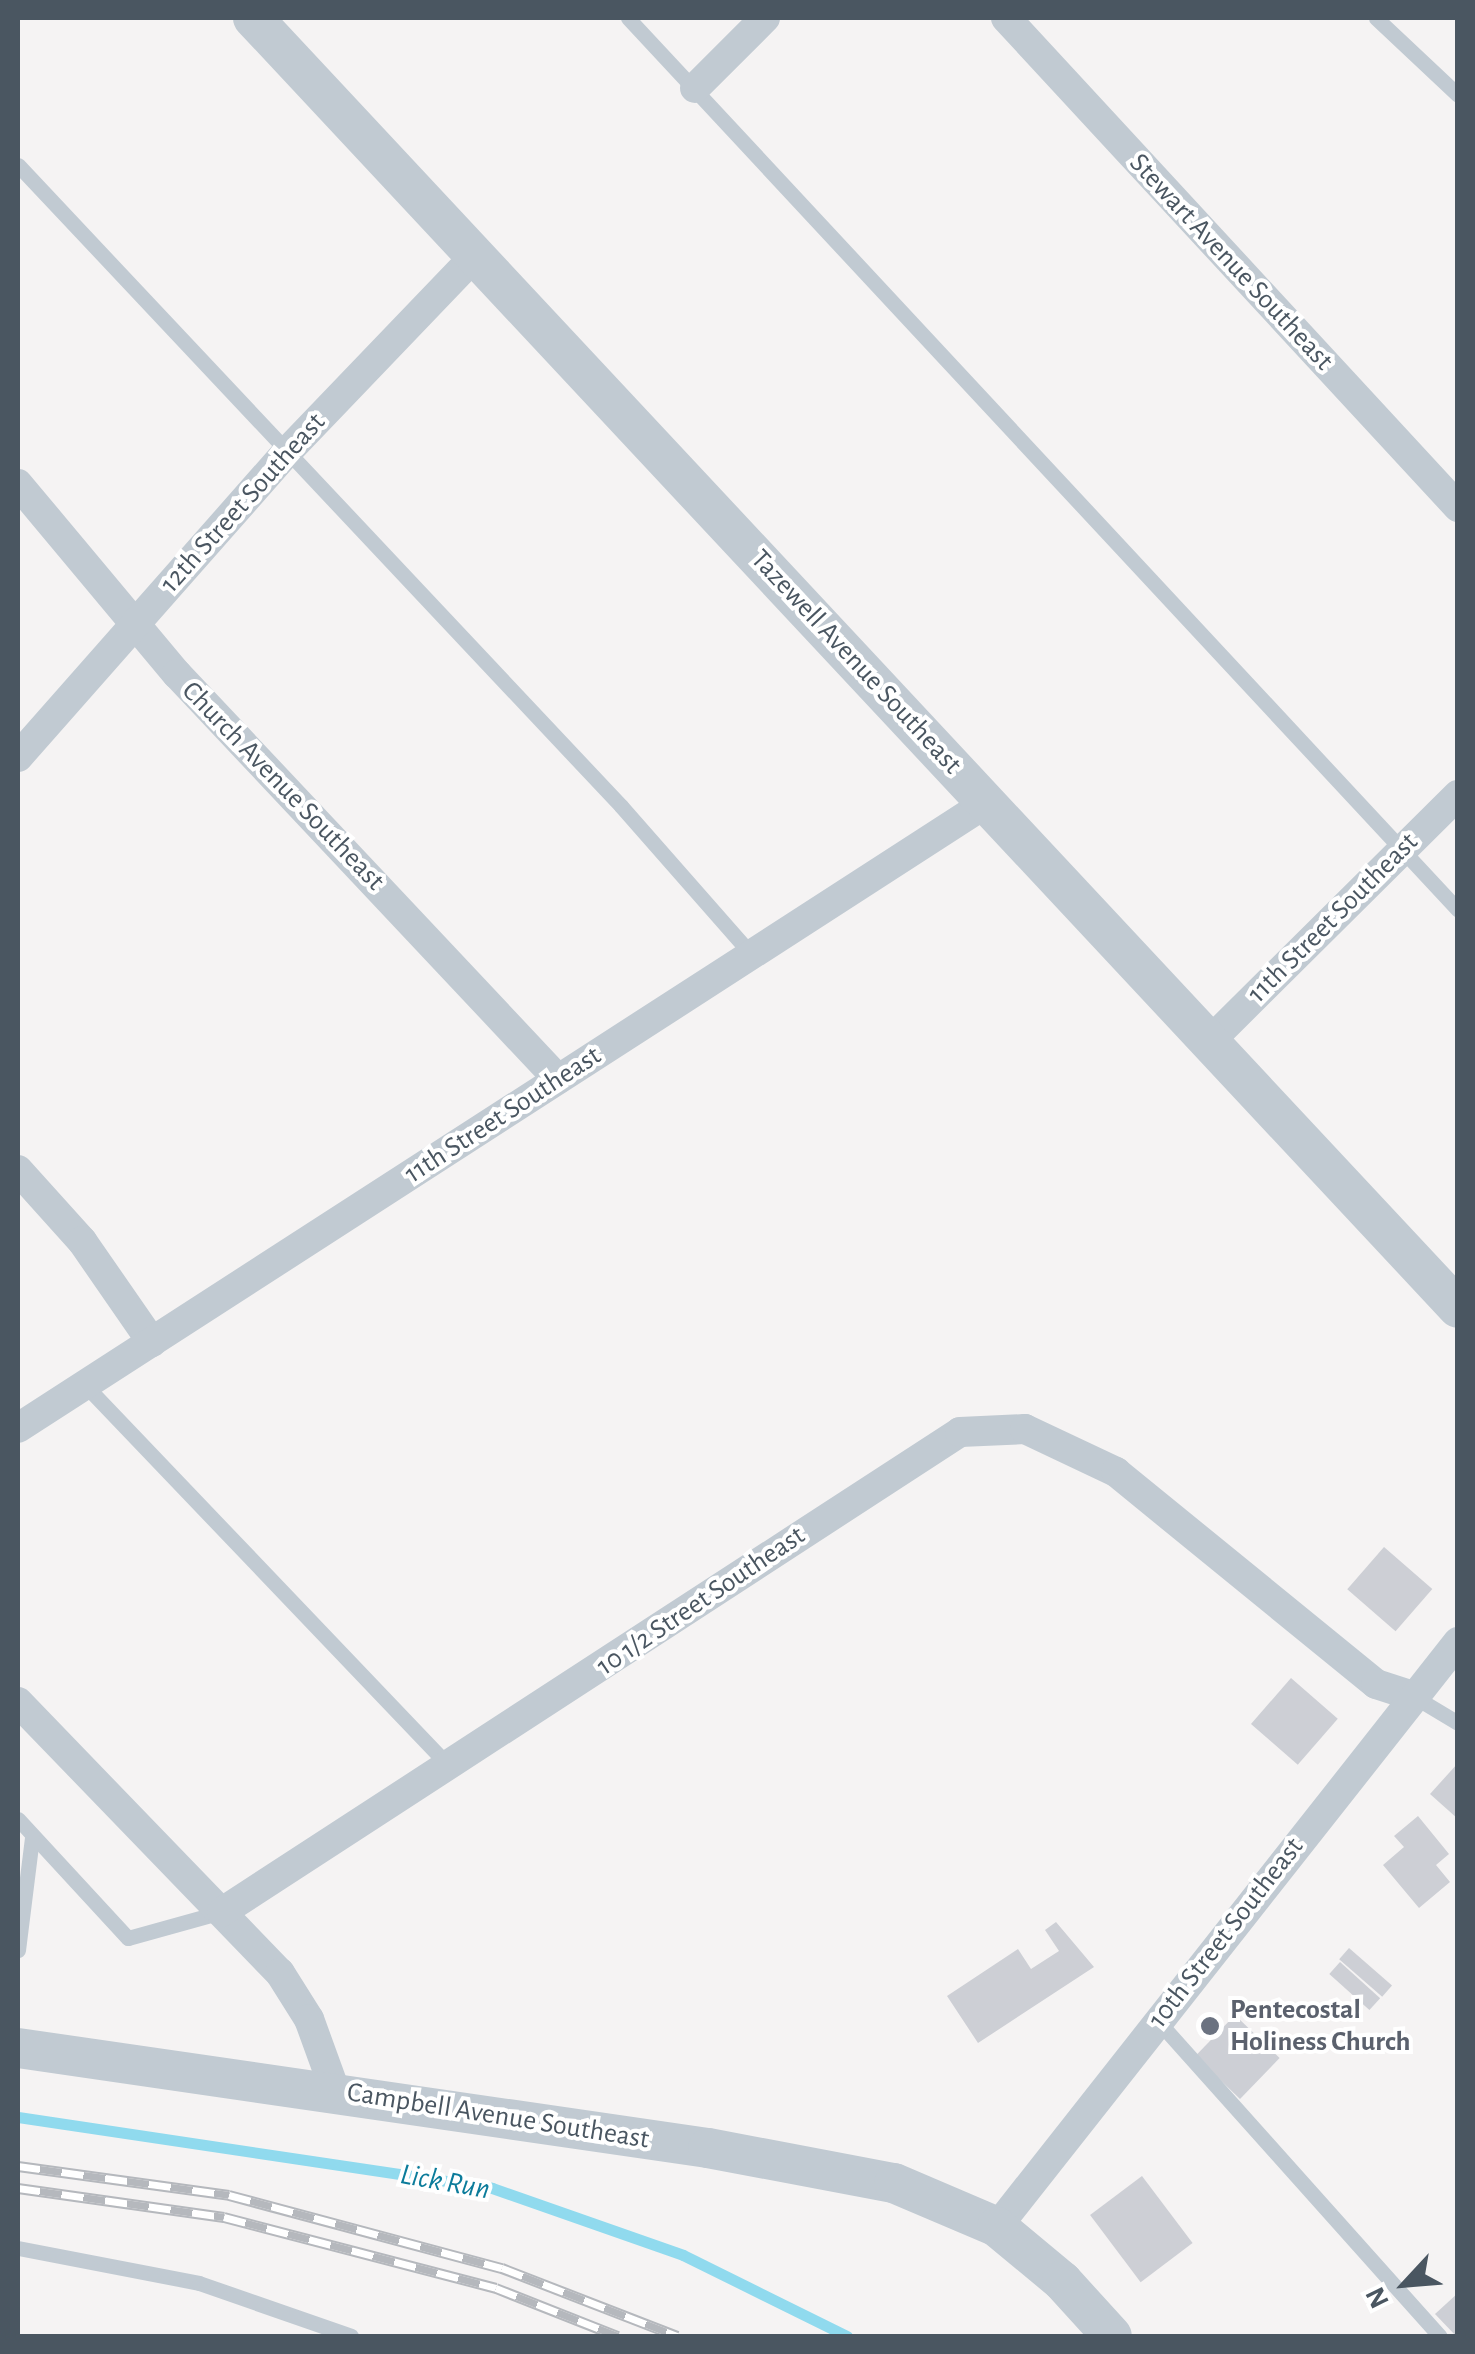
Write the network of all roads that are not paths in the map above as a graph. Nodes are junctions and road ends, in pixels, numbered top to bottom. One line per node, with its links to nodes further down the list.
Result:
1 (253, 18): 9 (street, Tazewell Avenue Southeast)
2 (628, 18): 6 (lane)
3 (764, 18): 6 (street)
4 (1006, 18): 12 (street, Stewart Avenue Southeast)
5 (1376, 18): 7 (lane)
6 (695, 88): 17 (lane)
7 (1458, 95)
8 (18, 165): 10 (lane)
9 (475, 256): 10 (street, 12th Street Southeast); 16 (street, Tazewell Avenue Southeast)
10 (285, 454): 13 (street, 12th Street Southeast); 19 (lane)
11 (18, 484): 13 (street, Church Avenue Southeast)
12 (1458, 506)
13 (134, 624): 14 (street, 12th Street Southeast); 21 (street, Church Avenue Southeast)
14 (18, 757)
15 (1458, 795): 17 (street, 11th Street Southeast)
16 (988, 802): 19 (street, 11th Street Southeast); 20 (street, Tazewell Avenue Southeast)
17 (1404, 848): 18 (lane); 20 (street, 11th Street Southeast)
18 (1458, 910)
19 (752, 954): 21 (street, 11th Street Southeast)
20 (1210, 1041): 23 (street, Tazewell Avenue Southeast)
21 (558, 1079): 24 (street, 11th Street Southeast)
22 (18, 1170): 24 (street)
23 (1458, 1308)
24 (152, 1342): 25 (street, 11th Street Southeast)
25 (86, 1385): 26 (street, 11th Street Southeast); 31 (lane)
26 (18, 1428)
27 (1458, 1642): 28 (street, 10th Street Southeast)
28 (1412, 1696): 30 (lane); 31 (street, 10 1/2 Street Southeast); 36 (street, 10th Street Southeast)
29 (18, 1702): 34 (street, Campbell Avenue Southeast)
30 (1458, 1723)
31 (450, 1766): 34 (street, 10 1/2 Street Southeast)
32 (18, 1819): 33 (lane)
33 (32, 1838): 34 (lane); 35 (lane)
34 (222, 1912): 38 (street, Campbell Avenue Southeast)
35 (18, 1950)
36 (1157, 2020): 39 (street, 10th Street Southeast); 43 (lane)
37 (18, 2048): 38 (street)
38 (337, 2096): 39 (street, Campbell Avenue Southeast)
39 (997, 2227): 42 (street, Campbell Avenue Southeast)
40 (18, 2248): 41 (lane)
41 (351, 2336)
42 (1112, 2336)
43 (1440, 2336)

